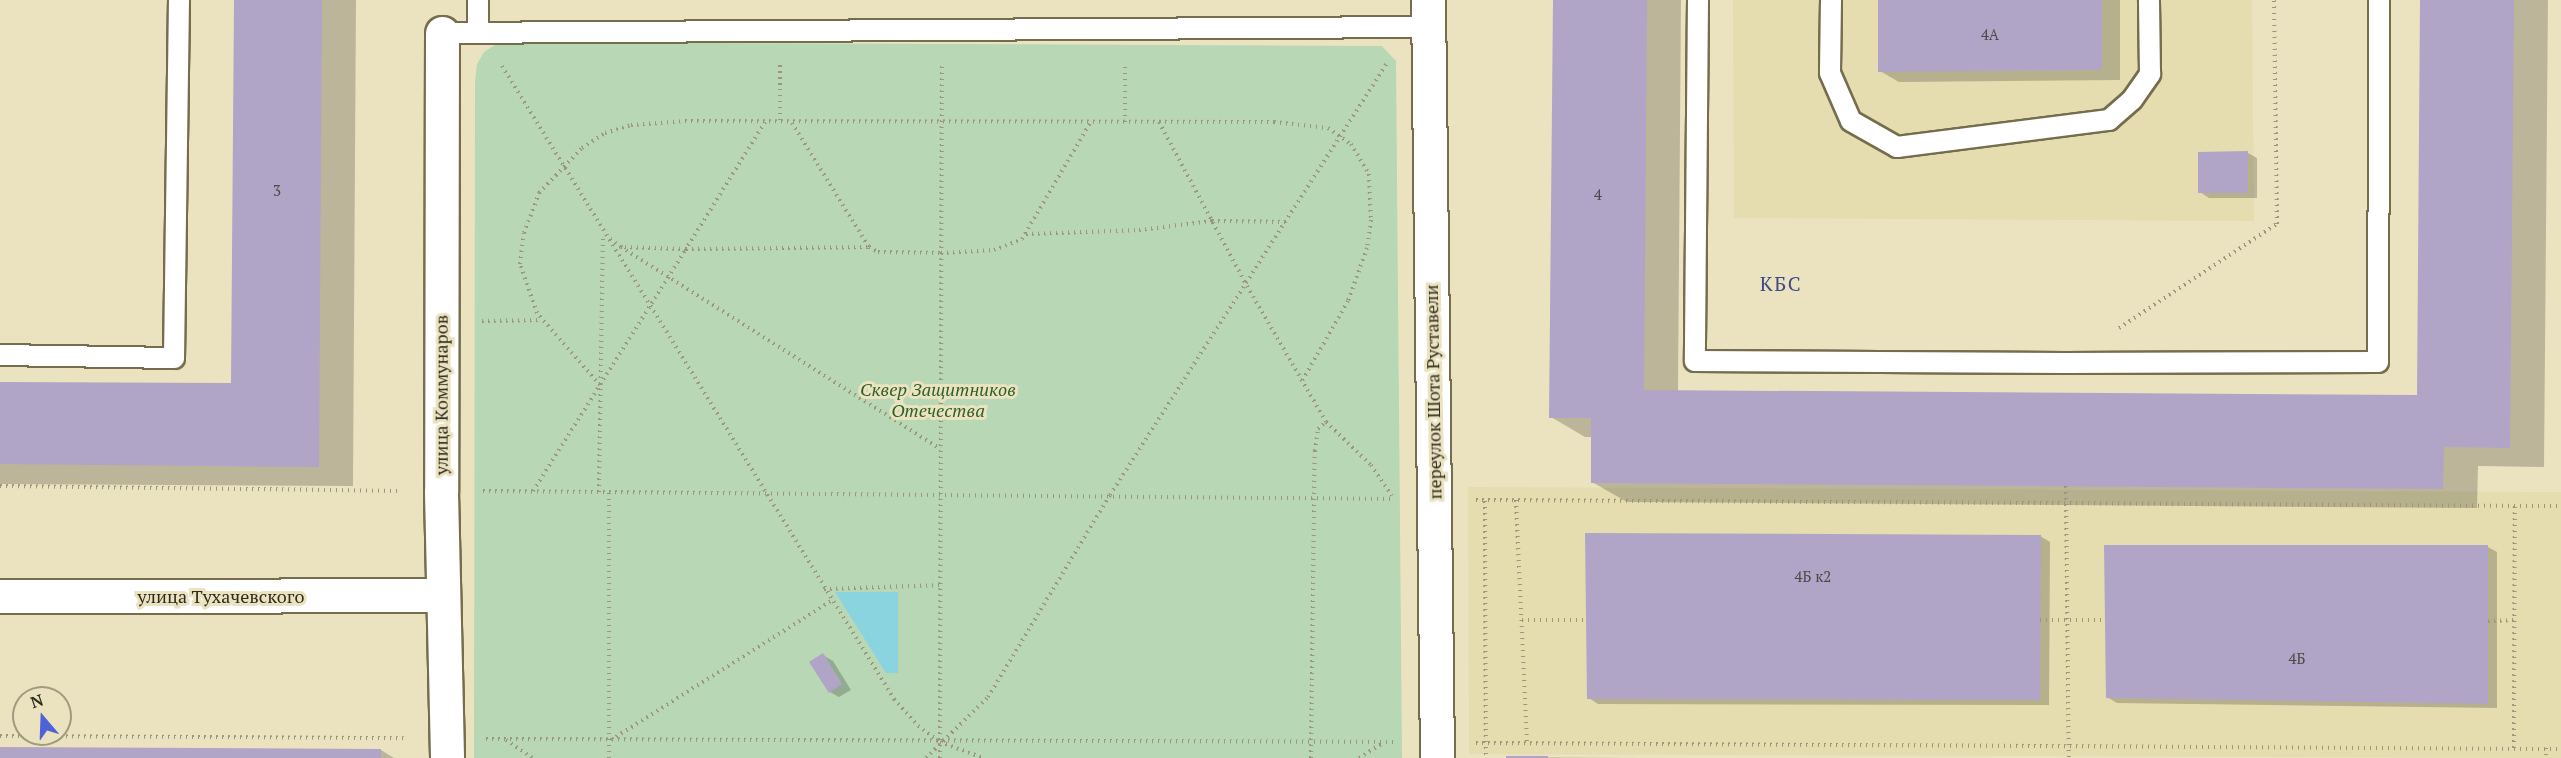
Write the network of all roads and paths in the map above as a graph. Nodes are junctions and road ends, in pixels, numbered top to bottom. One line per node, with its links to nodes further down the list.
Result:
1 (179, 0): 40 (lane)
2 (478, 0): 10 (lane)
3 (1698, 0): 41 (lane)
4 (1831, 0): 5 (lane)
5 (2150, 0)
6 (2274, 0): 41 (path)
7 (2379, 0): 41 (lane)
8 (1429, 13): 9 (lane); 58 (street, переулок Шота Руставели)
9 (941, 29): 10 (lane); 18 (path)
10 (478, 31): 11 (lane)
11 (442, 33): 49 (street, улица Коммунаров)
12 (1126, 50): 19 (path)
13 (780, 59): 17 (path)
14 (501, 64): 24 (path)
15 (1390, 73): 23 (path)
16 (765, 122): 17 (path); 24 (path); 31 (path)
17 (780, 122): 21 (path)
18 (941, 122): 21 (path); 22 (path); 32 (path)
19 (1125, 122): 20 (path); 22 (path)
20 (1159, 122): 23 (path); 25 (path)
21 (792, 123): 30 (path)
22 (1090, 123): 28 (path)
23 (1341, 138): 26 (path); 42 (path)
24 (564, 165): 27 (path); 37 (path)
25 (1212, 221): 26 (path); 28 (path); 34 (path)
26 (1288, 222): 34 (path)
27 (603, 232): 29 (path); 35 (path); 43 (path)
28 (1025, 234): 32 (path)
29 (621, 247): 31 (path); 33 (path)
30 (869, 247): 31 (path); 32 (path)
31 (686, 249): 33 (path)
32 (941, 253): 45 (path)
33 (670, 277): 35 (path); 45 (path)
34 (1247, 286): 42 (path); 55 (path)
35 (650, 306): 43 (path); 53 (path)
36 (479, 309): 38 (path)
37 (542, 320): 38 (path); 43 (path)
38 (478, 321): 39 (path)
39 (478, 332)
40 (0, 355)
41 (2065, 363)
42 (1302, 381): 44 (path)
43 (600, 385): 50 (path); 51 (path)
44 (1326, 422): 56 (path); 57 (path)
45 (941, 449): 54 (path)
46 (0, 486): 49 (path)
47 (2066, 486): 61 (path)
48 (1394, 487): 57 (path)
49 (441, 492): 50 (path); 68 (street, улица Коммунаров)
50 (533, 492): 51 (path)
51 (599, 492): 52 (path)
52 (609, 492): 53 (path); 80 (path)
53 (766, 493): 54 (path); 66 (path)
54 (941, 494): 55 (path); 65 (path)
55 (1110, 495): 56 (path); 81 (path)
56 (1313, 498): 57 (path); 82 (path)
57 (1394, 499): 58 (path); 64 (path)
58 (1434, 499): 59 (path); 93 (street, переулок Шота Руставели)
59 (1485, 500): 60 (path); 85 (path)
60 (1516, 500): 61 (path); 70 (path)
61 (2066, 505): 62 (path); 73 (path)
62 (2515, 506): 63 (path); 75 (path)
63 (2561, 506)
64 (1394, 511)
65 (941, 585): 66 (path); 81 (path)
66 (824, 589): 69 (path)
67 (0, 596): 68 (street, улица Тухачевского)
68 (441, 596): 88 (street, улица Коммунаров)
69 (831, 601): 80 (path); 81 (path)
70 (1522, 620): 71 (path); 86 (path)
71 (1586, 620)
72 (2040, 620): 73 (path)
73 (2067, 620): 74 (path); 87 (path)
74 (2105, 620)
75 (2515, 620): 76 (path); 89 (path)
76 (2488, 621)
77 (1396, 731): 84 (path)
78 (0, 736): 88 (path)
79 (505, 739): 80 (path); 88 (path); 94 (path)
80 (609, 742): 81 (path); 95 (path)
81 (940, 742): 82 (path); 96 (path); 97 (path); 98 (path)
82 (1311, 742): 83 (path); 99 (path)
83 (1383, 742): 84 (path); 100 (path)
84 (1396, 742): 92 (path); 93 (path)
85 (1486, 744): 86 (path); 93 (path); 101 (path)
86 (1527, 744): 87 (path)
87 (2069, 746): 89 (path); 102 (path)
88 (447, 748)
89 (2514, 748): 90 (path)
90 (2546, 748): 91 (path); 103 (path)
91 (2561, 749)
92 (1396, 750)
93 (1437, 750)
94 (533, 758)
95 (609, 758)
96 (926, 758)
97 (940, 758)
98 (984, 758)
99 (1311, 758)
100 (1359, 758)
101 (1486, 758)
102 (2069, 758)
103 (2546, 758)

